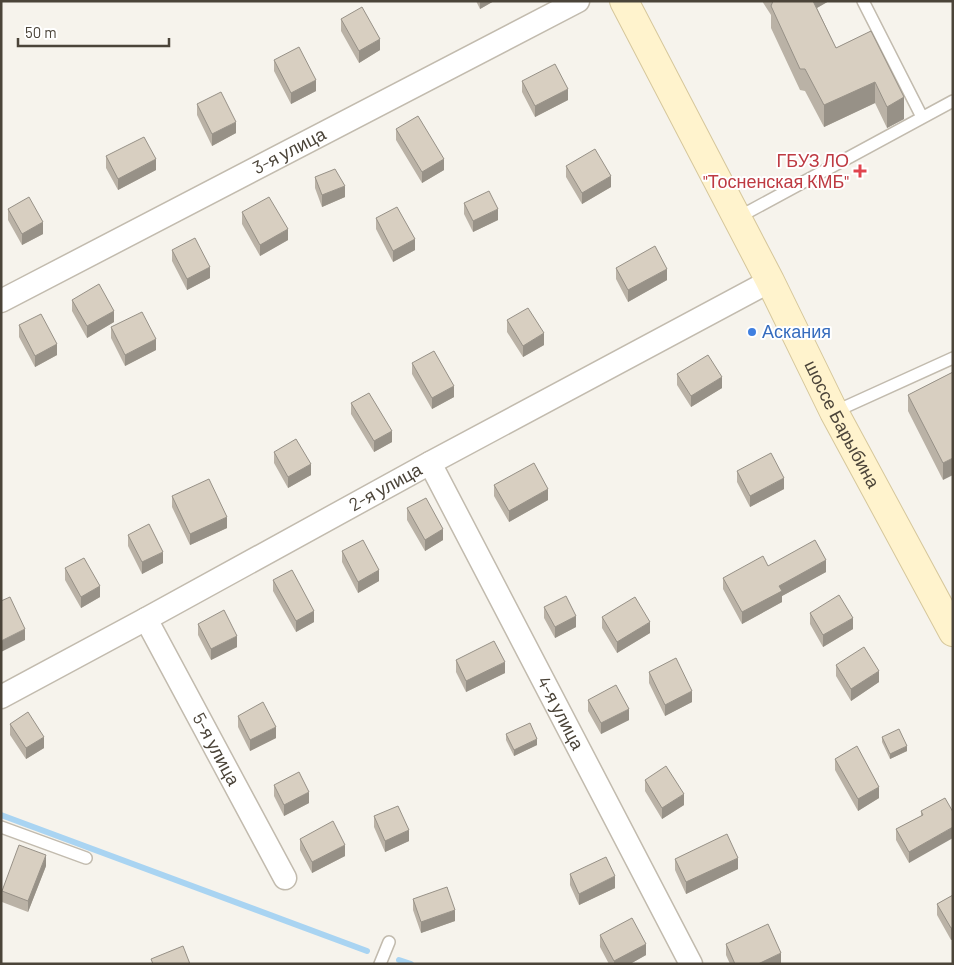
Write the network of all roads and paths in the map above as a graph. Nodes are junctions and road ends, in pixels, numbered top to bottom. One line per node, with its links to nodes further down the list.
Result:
1 (578, 1): 8 (street, 3-я улица)
2 (624, 1): 6 (main road, шоссе Барыбина)
3 (863, 1): 5 (lane)
4 (953, 101): 5 (lane)
5 (922, 117): 6 (lane)
6 (736, 218): 7 (main road, шоссе Барыбина)
7 (770, 281): 10 (main road, шоссе Барыбина); 11 (street, 2-я улица)
8 (1, 301)
9 (953, 358): 10 (lane)
10 (834, 412): 13 (main road, шоссе Барыбина)
11 (430, 463): 12 (street, 2-я улица); 20 (street, 4-я улица)
12 (146, 619): 14 (street, 2-я улица); 17 (street, 5-я улица)
13 (953, 632)
14 (1, 696)
15 (1, 827): 16 (lane)
16 (86, 858)
17 (285, 878)
18 (389, 942): 19 (lane)
19 (380, 964)
20 (691, 964)

